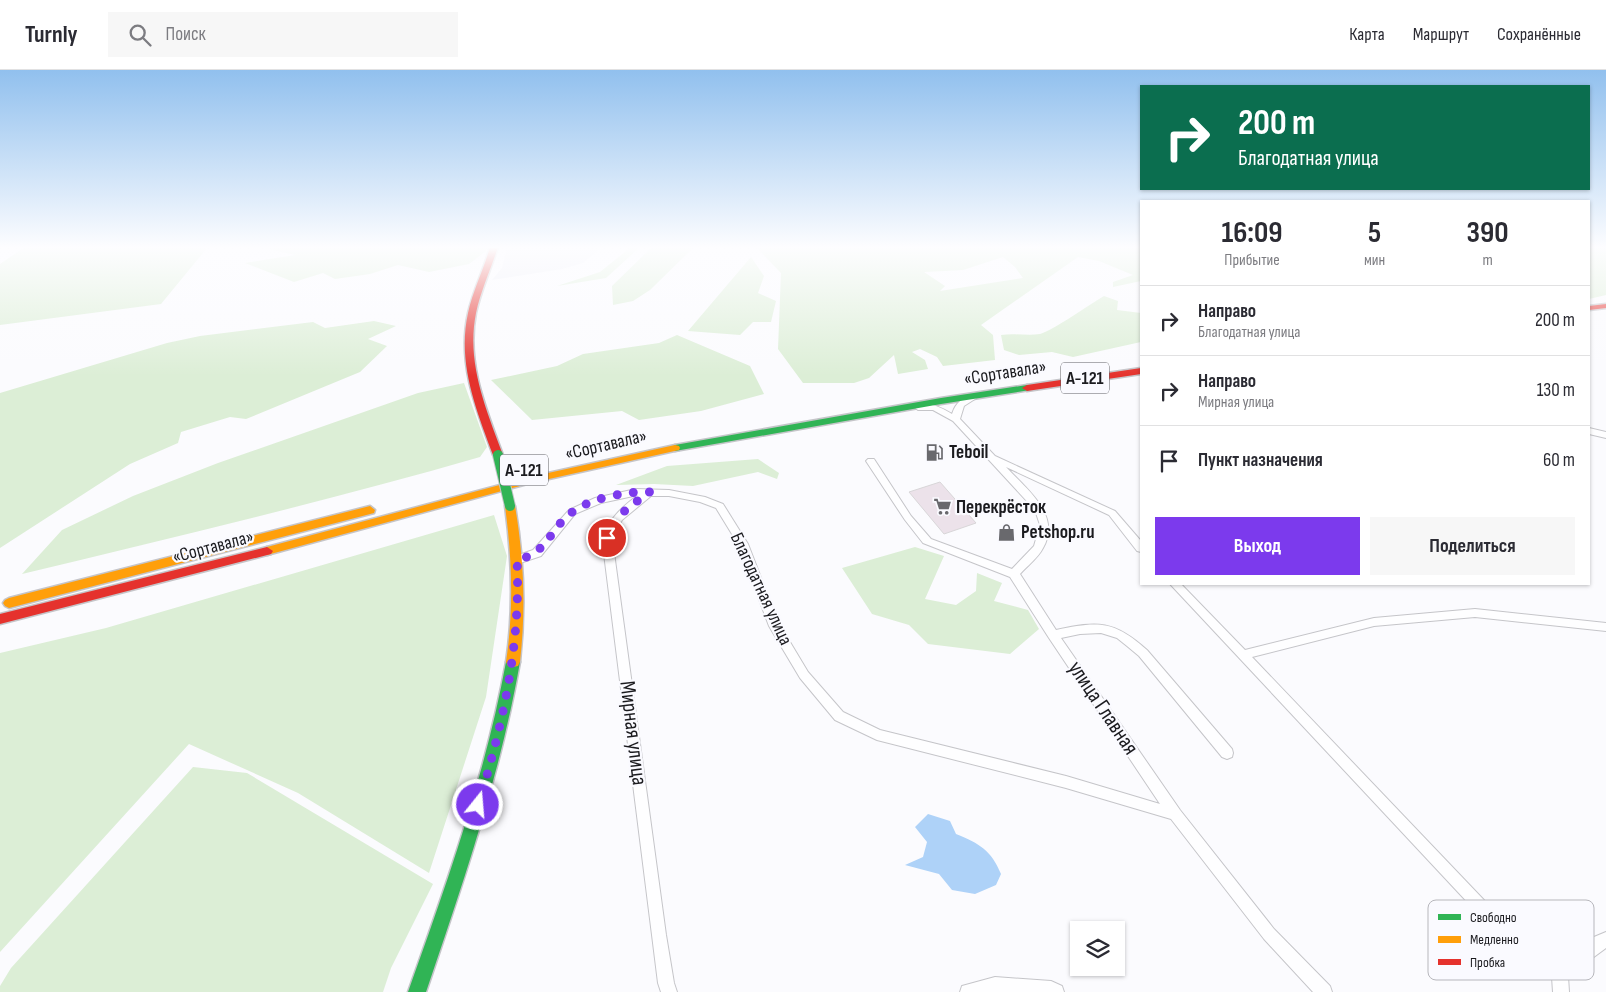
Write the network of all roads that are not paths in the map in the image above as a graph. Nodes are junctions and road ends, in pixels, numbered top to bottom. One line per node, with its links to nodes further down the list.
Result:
1 (479, 290): 19 (main road, bridge)
2 (1606, 306): 3 (main road)
3 (1590, 308)
4 (1606, 318): 5 (main road)
5 (1590, 320)
6 (1140, 360): 15 (main road, «Сортавала» / А-121)
7 (1140, 371): 8 (main road, «Сортавала» / А-121)
8 (990, 393): 9 (main road, «Сортавала» / А-121); 10 (street)
9 (898, 408): 10 (street); 23 (main road, «Сортавала» / А-121)
10 (956, 419): 13 (street)
11 (1590, 431): 12 (street)
12 (1606, 435)
13 (990, 456): 18 (street); 20 (street)
14 (871, 461): 20 (street)
15 (489, 479)
16 (650, 492): 19 (street, Благодатная улица); 28 (street, Благодатная улица); 33 (street, Мирная улица)
17 (384, 506): 22 (main road, «Сортавала»)
18 (1140, 547)
19 (517, 560): 32 (main road)
20 (1014, 574): 25 (street, улица Главная)
21 (1176, 585): 26 (street)
22 (0, 606)
23 (0, 619)
24 (1606, 627): 26 (street)
25 (1053, 635): 27 (street); 28 (street, улица Главная)
26 (1242, 655): 29 (street)
27 (1227, 754)
28 (1175, 814): 36 (street, улица Главная)
29 (1474, 900)
30 (1606, 940): 31 (street)
31 (1594, 946)
32 (417, 992)
33 (669, 992)
34 (968, 992): 35 (street)
35 (1056, 992)
36 (1324, 992)

